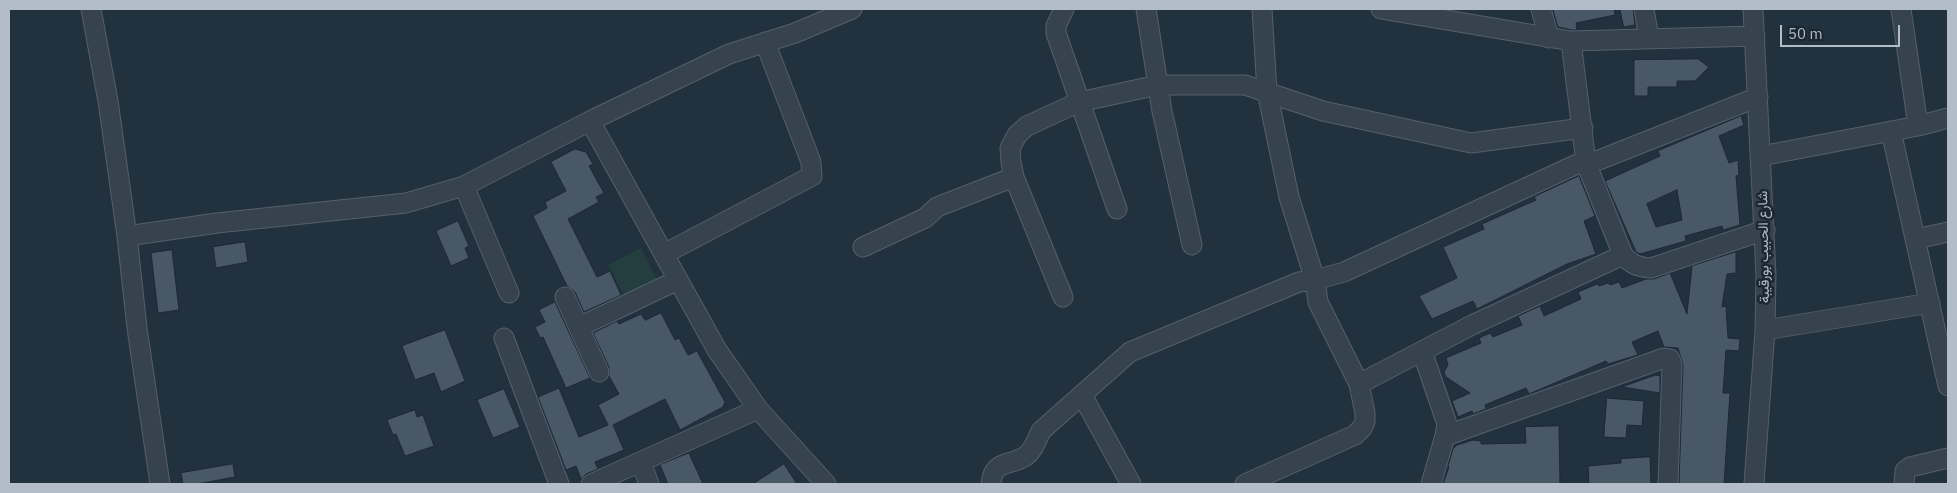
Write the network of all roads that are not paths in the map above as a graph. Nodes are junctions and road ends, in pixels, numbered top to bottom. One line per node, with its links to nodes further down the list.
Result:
1 (91, 9): 33 (street)
2 (852, 9): 16 (street)
3 (1064, 9): 20 (street)
4 (1146, 9): 17 (street)
5 (1262, 9): 18 (street)
6 (1381, 9): 11 (street)
7 (1541, 9): 13 (street)
8 (1644, 9): 14 (street)
9 (1753, 9): 12 (street, شارع الحبيب بورقيبة)
10 (1901, 9): 23 (street)
11 (1423, 13): 13 (street)
12 (1755, 36): 14 (street); 19 (street, شارع الحبيب بورقيبة)
13 (1549, 38): 15 (street)
14 (1649, 38): 15 (street)
15 (1572, 41): 24 (street)
16 (765, 42): 22 (street); 37 (street)
17 (1158, 85): 18 (street); 20 (street); 35 (street)
18 (1267, 91): 24 (street); 40 (street)
19 (1758, 97): 26 (street, شارع الحبيب بورقيبة); 27 (street)
20 (1080, 102): 28 (street); 30 (street)
21 (1948, 118): 23 (street)
22 (590, 121): 29 (street); 37 (street)
23 (1918, 126): 25 (street)
24 (1583, 128): 27 (street)
25 (1892, 131): 26 (street); 34 (street)
26 (1761, 156): 31 (street, شارع الحبيب بورقيبة)
27 (1586, 163): 38 (street); 40 (street)
28 (1014, 177): 36 (street); 43 (street)
29 (464, 186): 33 (street); 41 (street)
30 (1117, 209)
31 (1765, 230): 38 (street); 46 (street, شارع الحبيب بورقيبة)
32 (1948, 232): 34 (street)
33 (127, 236): 58 (street)
34 (1916, 239): 44 (street)
35 (1192, 245)
36 (864, 247)
37 (664, 254): 39 (street)
38 (1623, 255): 49 (street)
39 (678, 280): 45 (street); 54 (street)
40 (1315, 280): 51 (street); 53 (street)
41 (509, 293)
42 (566, 297): 45 (street)
43 (1063, 297)
44 (1930, 303): 46 (street); 48 (street)
45 (579, 327): 50 (street)
46 (1765, 330): 68 (street, شارع الحبيب بورقيبة)
47 (504, 338): 59 (street)
48 (1944, 350): 52 (street)
49 (1422, 351): 51 (street); 55 (street)
50 (599, 372)
51 (1358, 384): 65 (street)
52 (1948, 386)
53 (1082, 395): 63 (street); 64 (street)
54 (758, 409): 57 (street); 62 (street)
55 (1446, 436): 66 (street); 67 (street)
56 (1948, 458): 69 (street)
57 (641, 462): 60 (street); 61 (street)
58 (160, 484)
59 (559, 484)
60 (591, 484)
61 (649, 484)
62 (826, 484)
63 (991, 484)
64 (1131, 484)
65 (1245, 484)
66 (1431, 484)
67 (1668, 484)
68 (1754, 484)
69 (1904, 484)

